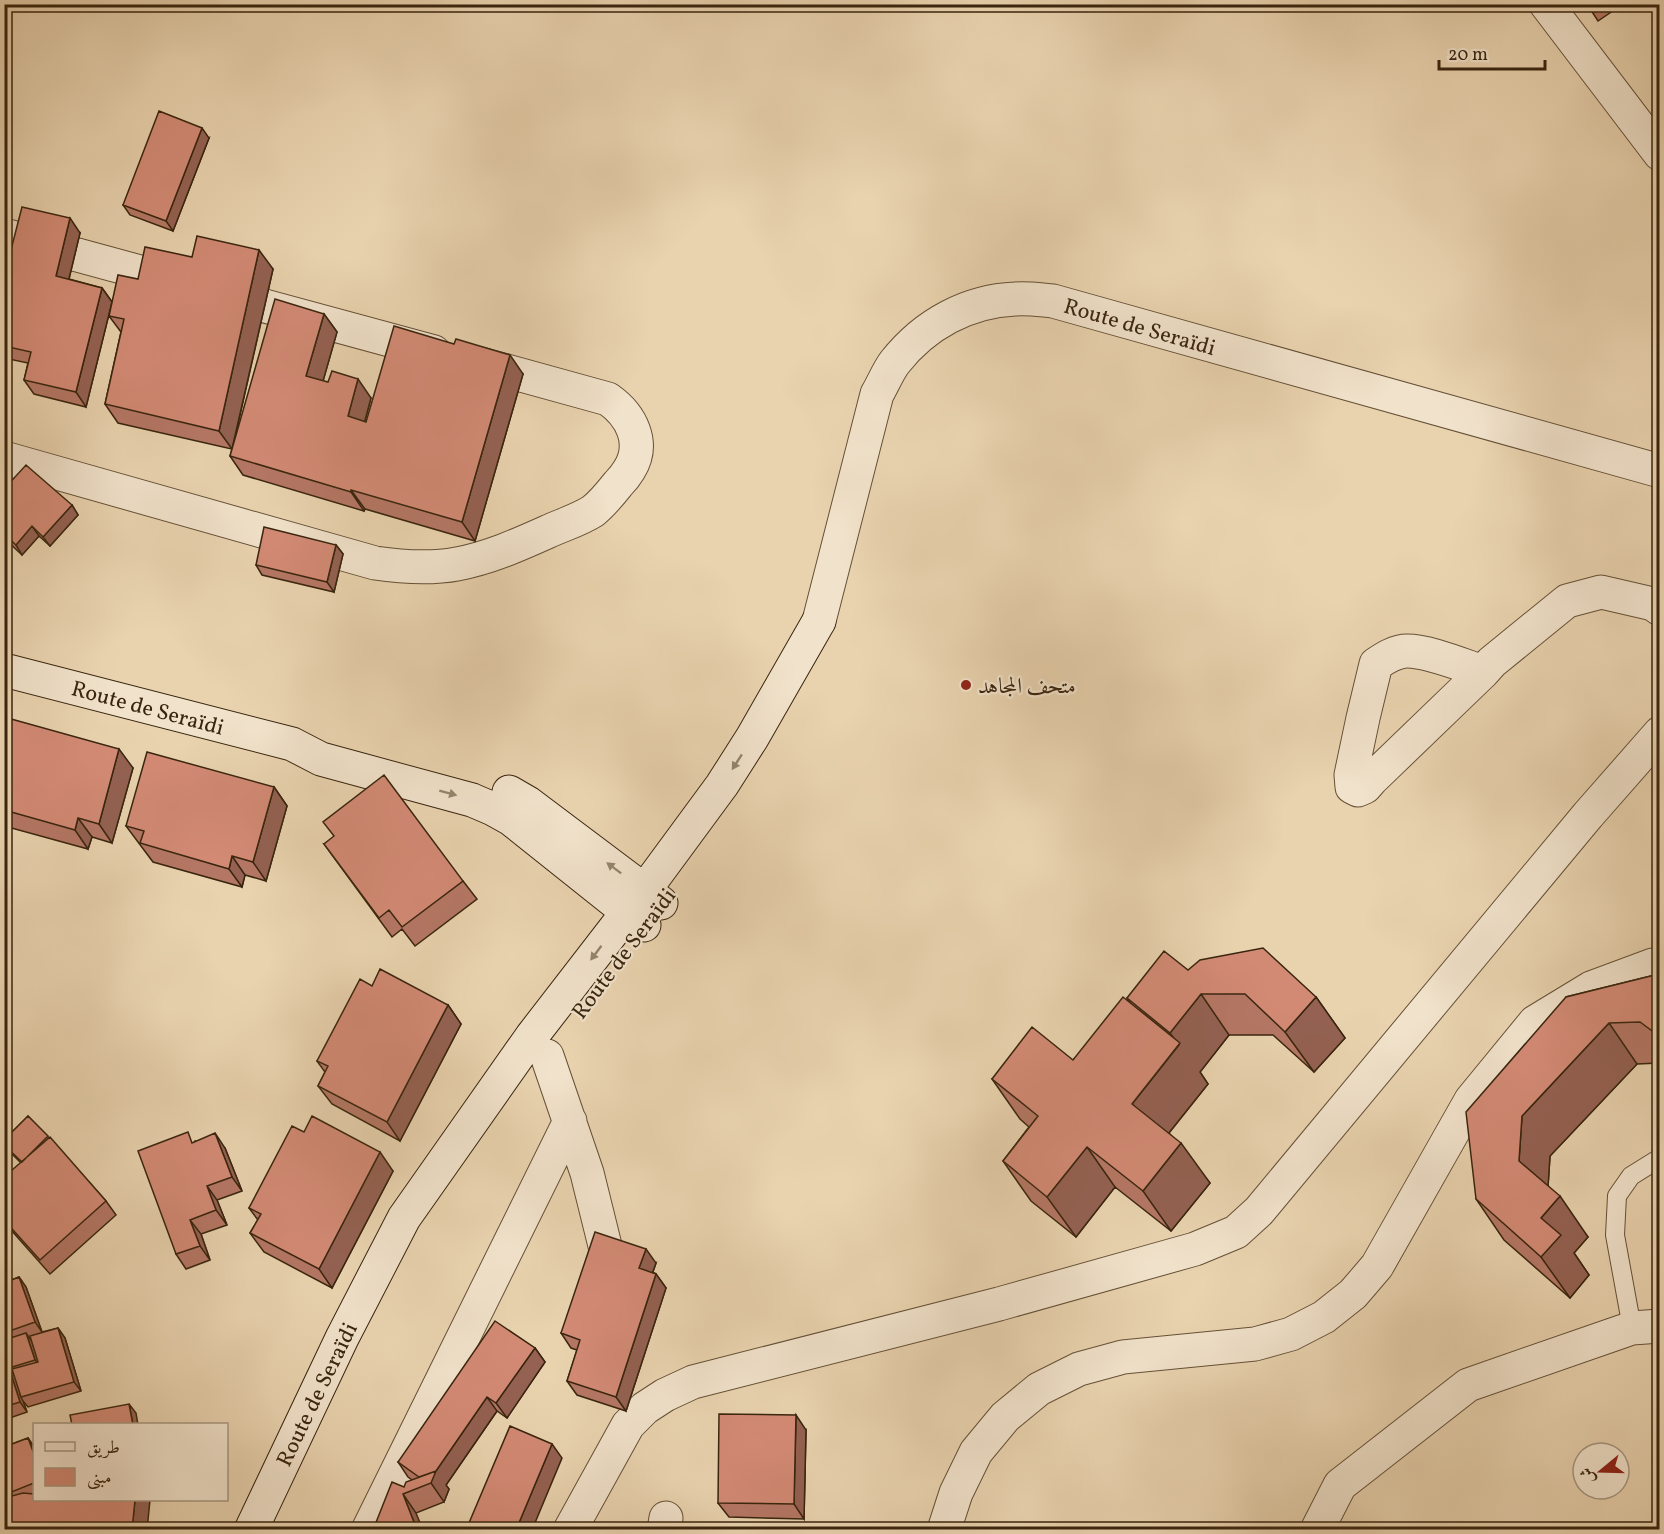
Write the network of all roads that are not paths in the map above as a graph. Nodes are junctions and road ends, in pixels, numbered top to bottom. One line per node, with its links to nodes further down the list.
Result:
1 (1546, 4): 2 (street)
2 (1659, 154)
3 (4, 235): 4 (street)
4 (4, 458)
5 (1659, 471): 10 (street, Route de Seraïdi)
6 (1659, 609): 8 (street)
7 (4, 670): 10 (street, Route de Seraïdi)
8 (1483, 672): 8 (street)
9 (1659, 733): 19 (street)
10 (644, 908): 12 (street, Route de Seraïdi); 15 (street, Route de Seraïdi, one-way to 15)
11 (1659, 964): 23 (street)
12 (547, 1056): 13 (street); 15 (street, Route de Seraïdi)
13 (570, 1121): 16 (street); 21 (street)
14 (1659, 1158): 17 (lane)
15 (383, 1259): 20 (street, Route de Seraïdi)
16 (620, 1307)
17 (1646, 1327): 24 (street)
18 (637, 1374): 19 (street)
19 (645, 1408): 22 (street)
20 (251, 1530)
21 (368, 1530)
22 (570, 1530)
23 (944, 1530)
24 (1317, 1530)

